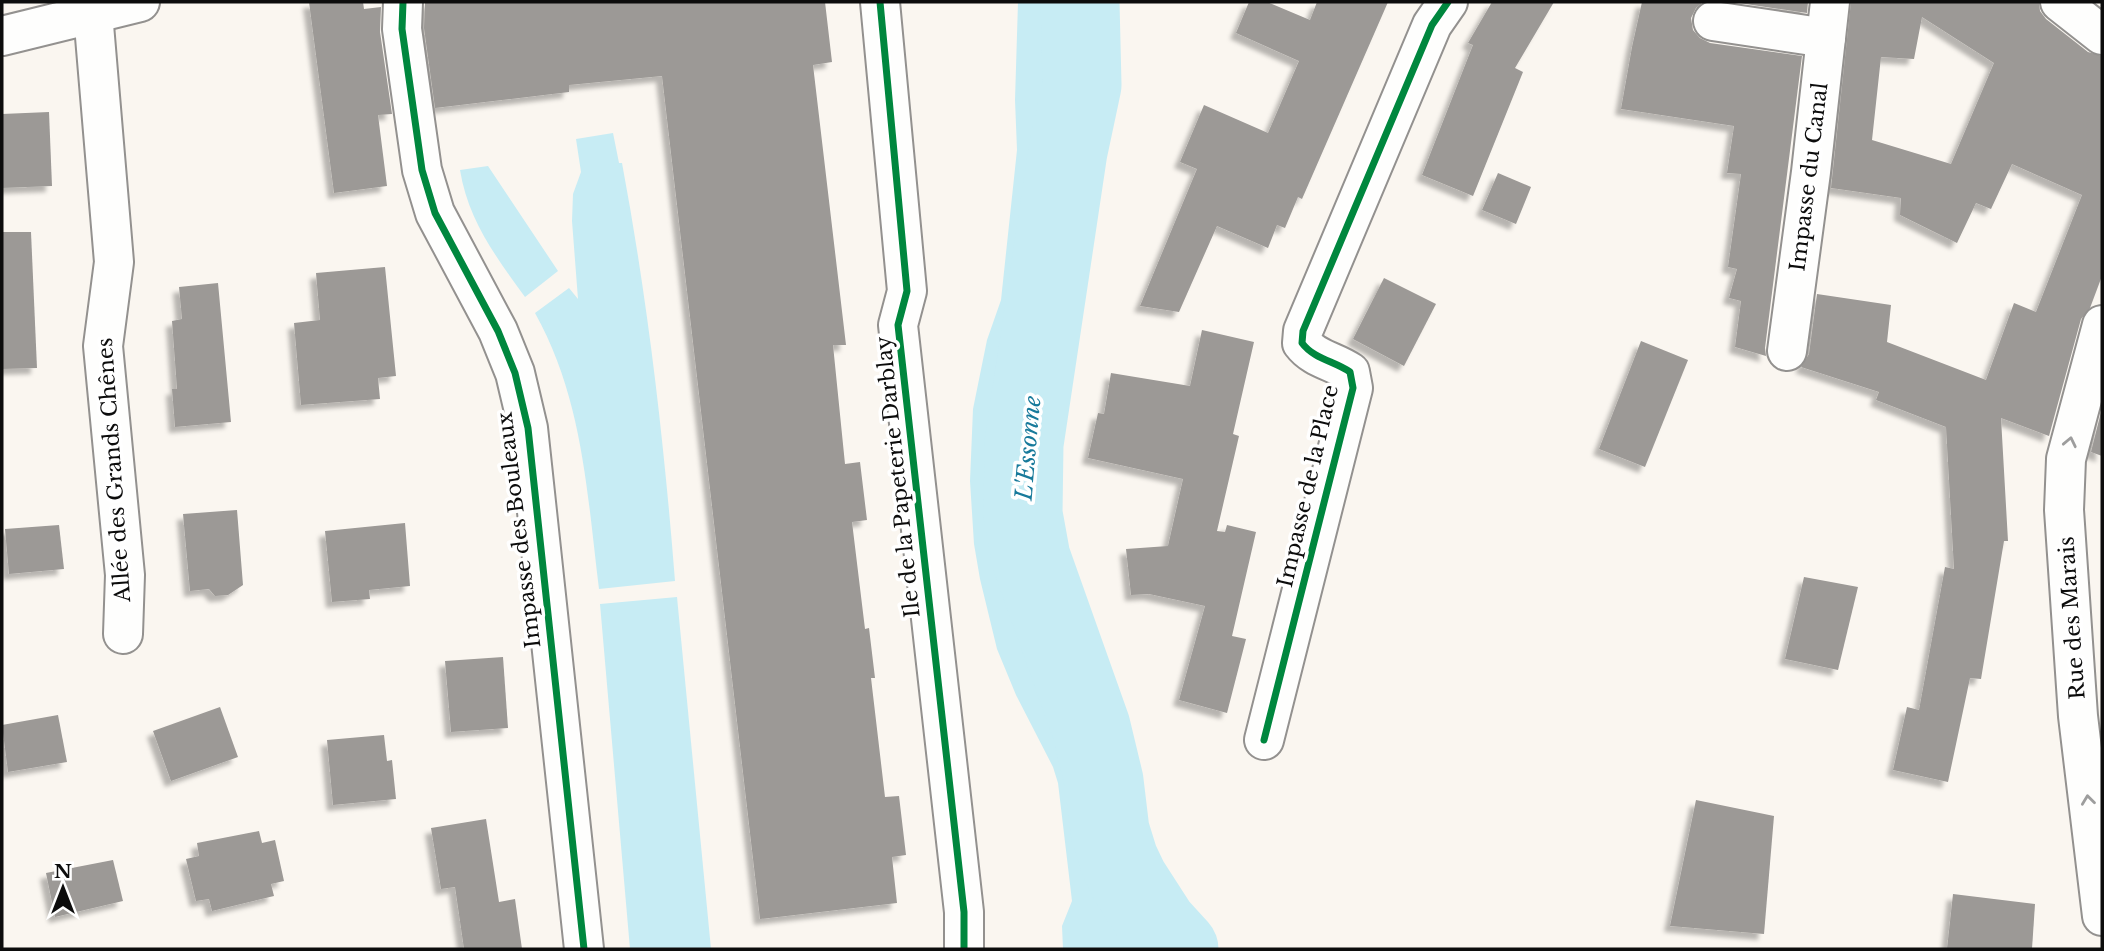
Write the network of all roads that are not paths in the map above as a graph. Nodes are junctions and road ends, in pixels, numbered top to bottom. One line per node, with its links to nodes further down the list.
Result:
1 (139, 2): 6 (street)
2 (403, 2): 16 (street, Impasse des Bouleaux)
3 (880, 2): 17 (street, Ile de la Papeterie Darblay)
4 (1448, 2): 14 (street, Impasse de la Place)
5 (2060, 2): 9 (street)
6 (93, 13): 10 (street); 13 (street, Allée des Grands Chênes)
7 (1828, 20): 8 (street); 12 (street, Impasse du Canal)
8 (1713, 21)
9 (2102, 35)
10 (2, 36)
11 (2102, 324): 15 (street, Rue des Marais, one-way to 11)
12 (1787, 351)
13 (123, 634)
14 (1264, 740)
15 (2102, 916)
16 (584, 949)
17 (964, 949)

